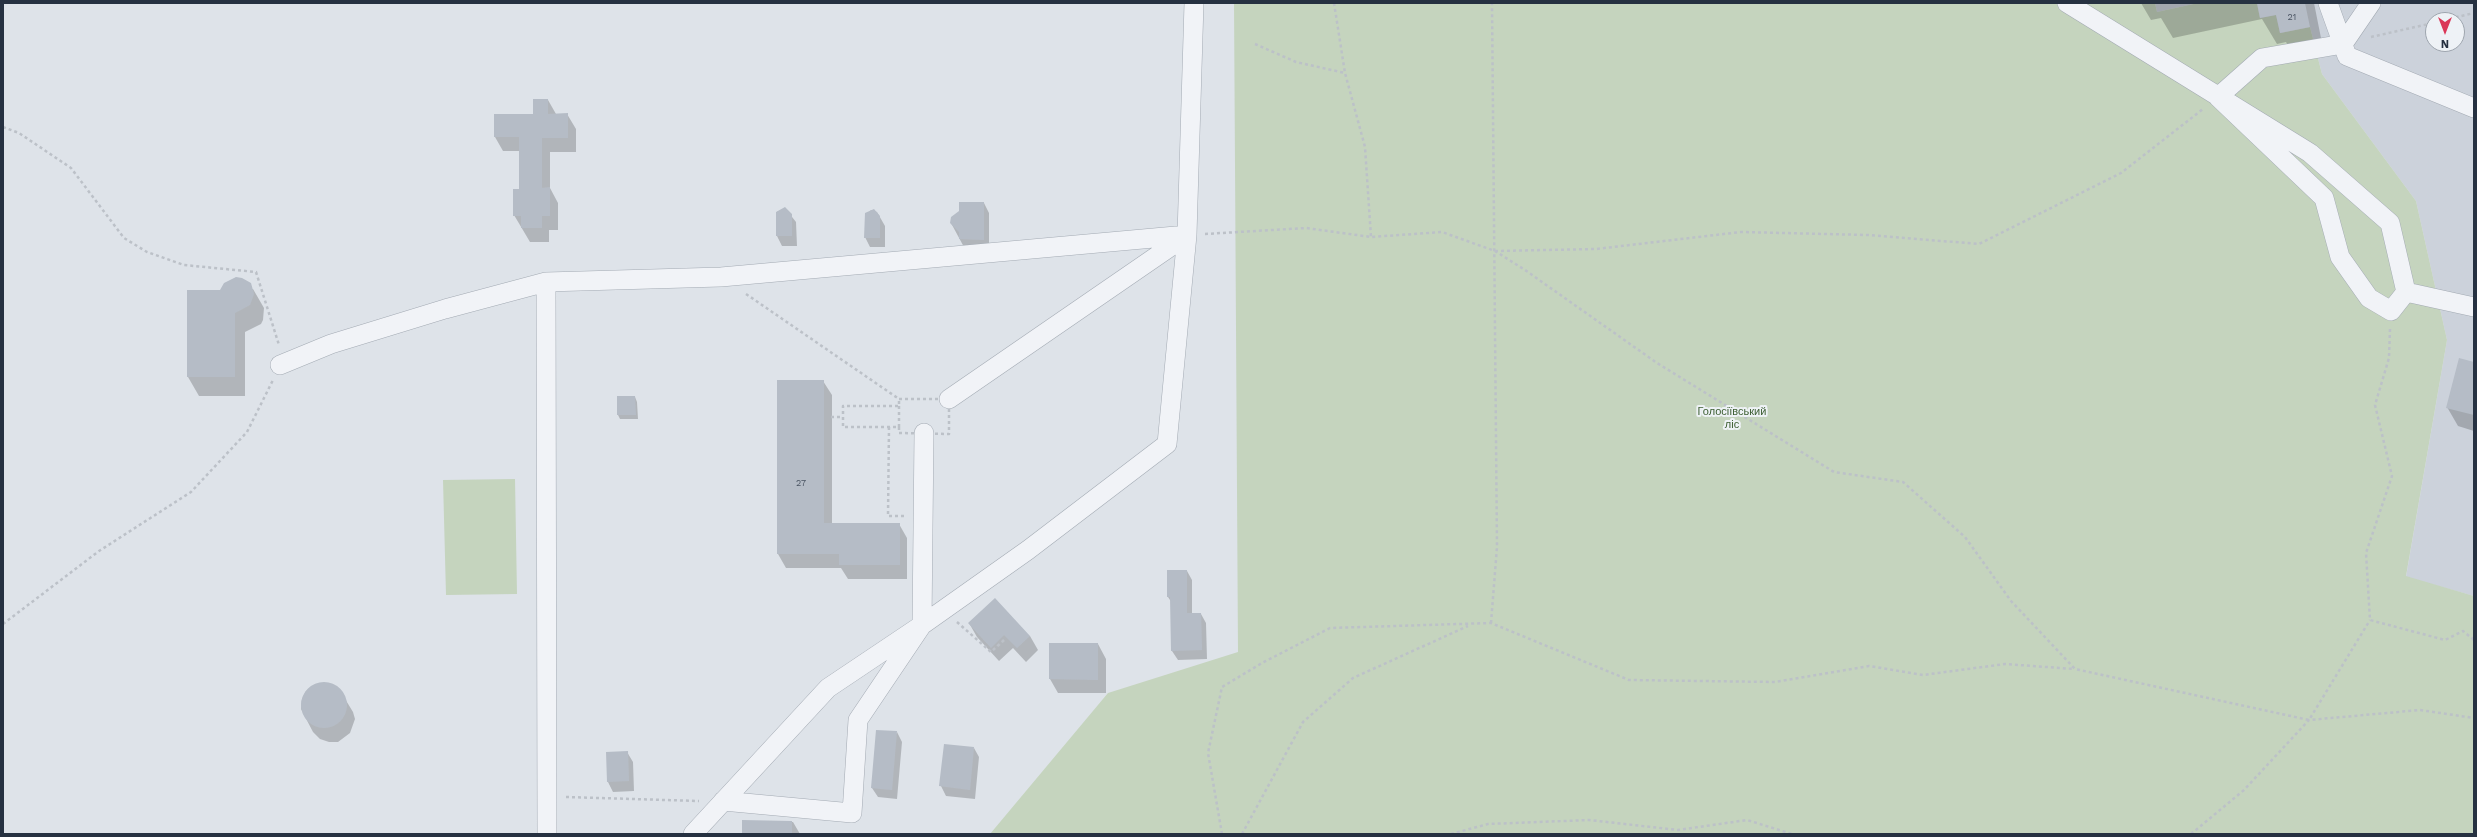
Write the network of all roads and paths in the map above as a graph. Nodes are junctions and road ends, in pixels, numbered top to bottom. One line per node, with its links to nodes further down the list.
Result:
1 (1194, 3): 14 (lane)
2 (1334, 3): 10 (path)
3 (1492, 3): 16 (path)
4 (2067, 3): 11 (lane)
5 (2328, 3): 9 (lane)
6 (2371, 3): 9 (lane)
7 (2425, 25): 9 (path)
8 (1255, 44): 10 (path)
9 (2343, 44): 11 (lane); 12 (lane)
10 (1345, 73): 15 (path)
11 (2218, 97): 16 (path); 19 (lane); 21 (lane)
12 (2474, 108)
13 (3, 127): 22 (path)
14 (1187, 235): 15 (path); 17 (lane); 24 (lane); 32 (lane)
15 (1371, 237): 16 (path)
16 (1495, 251): 34 (path); 40 (path)
17 (721, 277): 18 (lane); 23 (path)
18 (546, 282): 22 (lane); 43 (lane)
19 (2406, 292): 20 (lane); 21 (lane)
20 (2474, 307)
21 (2391, 311): 33 (path)
22 (280, 365): 35 (path)
23 (899, 399): 24 (path); 25 (path)
24 (949, 399): 30 (path)
25 (899, 406): 27 (path); 29 (path)
26 (831, 417): 27 (path)
27 (843, 417): 28 (path)
28 (889, 427): 29 (path); 31 (path)
29 (899, 427): 30 (path)
30 (924, 433): 36 (lane)
31 (888, 516)
32 (943, 610): 36 (lane); 38 (path)
33 (2370, 620): 39 (path); 42 (path)
34 (1491, 623): 37 (path); 40 (path)
35 (3, 624)
36 (922, 625): 44 (lane); 44 (lane)
37 (1470, 625): 47 (path); 48 (path)
38 (1004, 640)
39 (2474, 640)
40 (2074, 669): 42 (path)
41 (2474, 718): 42 (path)
42 (2309, 720): 51 (path)
43 (547, 796): 44 (path); 45 (lane)
44 (723, 801): 46 (lane)
45 (547, 834)
46 (693, 834)
47 (1222, 834)
48 (1242, 834)
49 (1451, 834): 50 (path)
50 (1792, 834)
51 (2190, 834)

